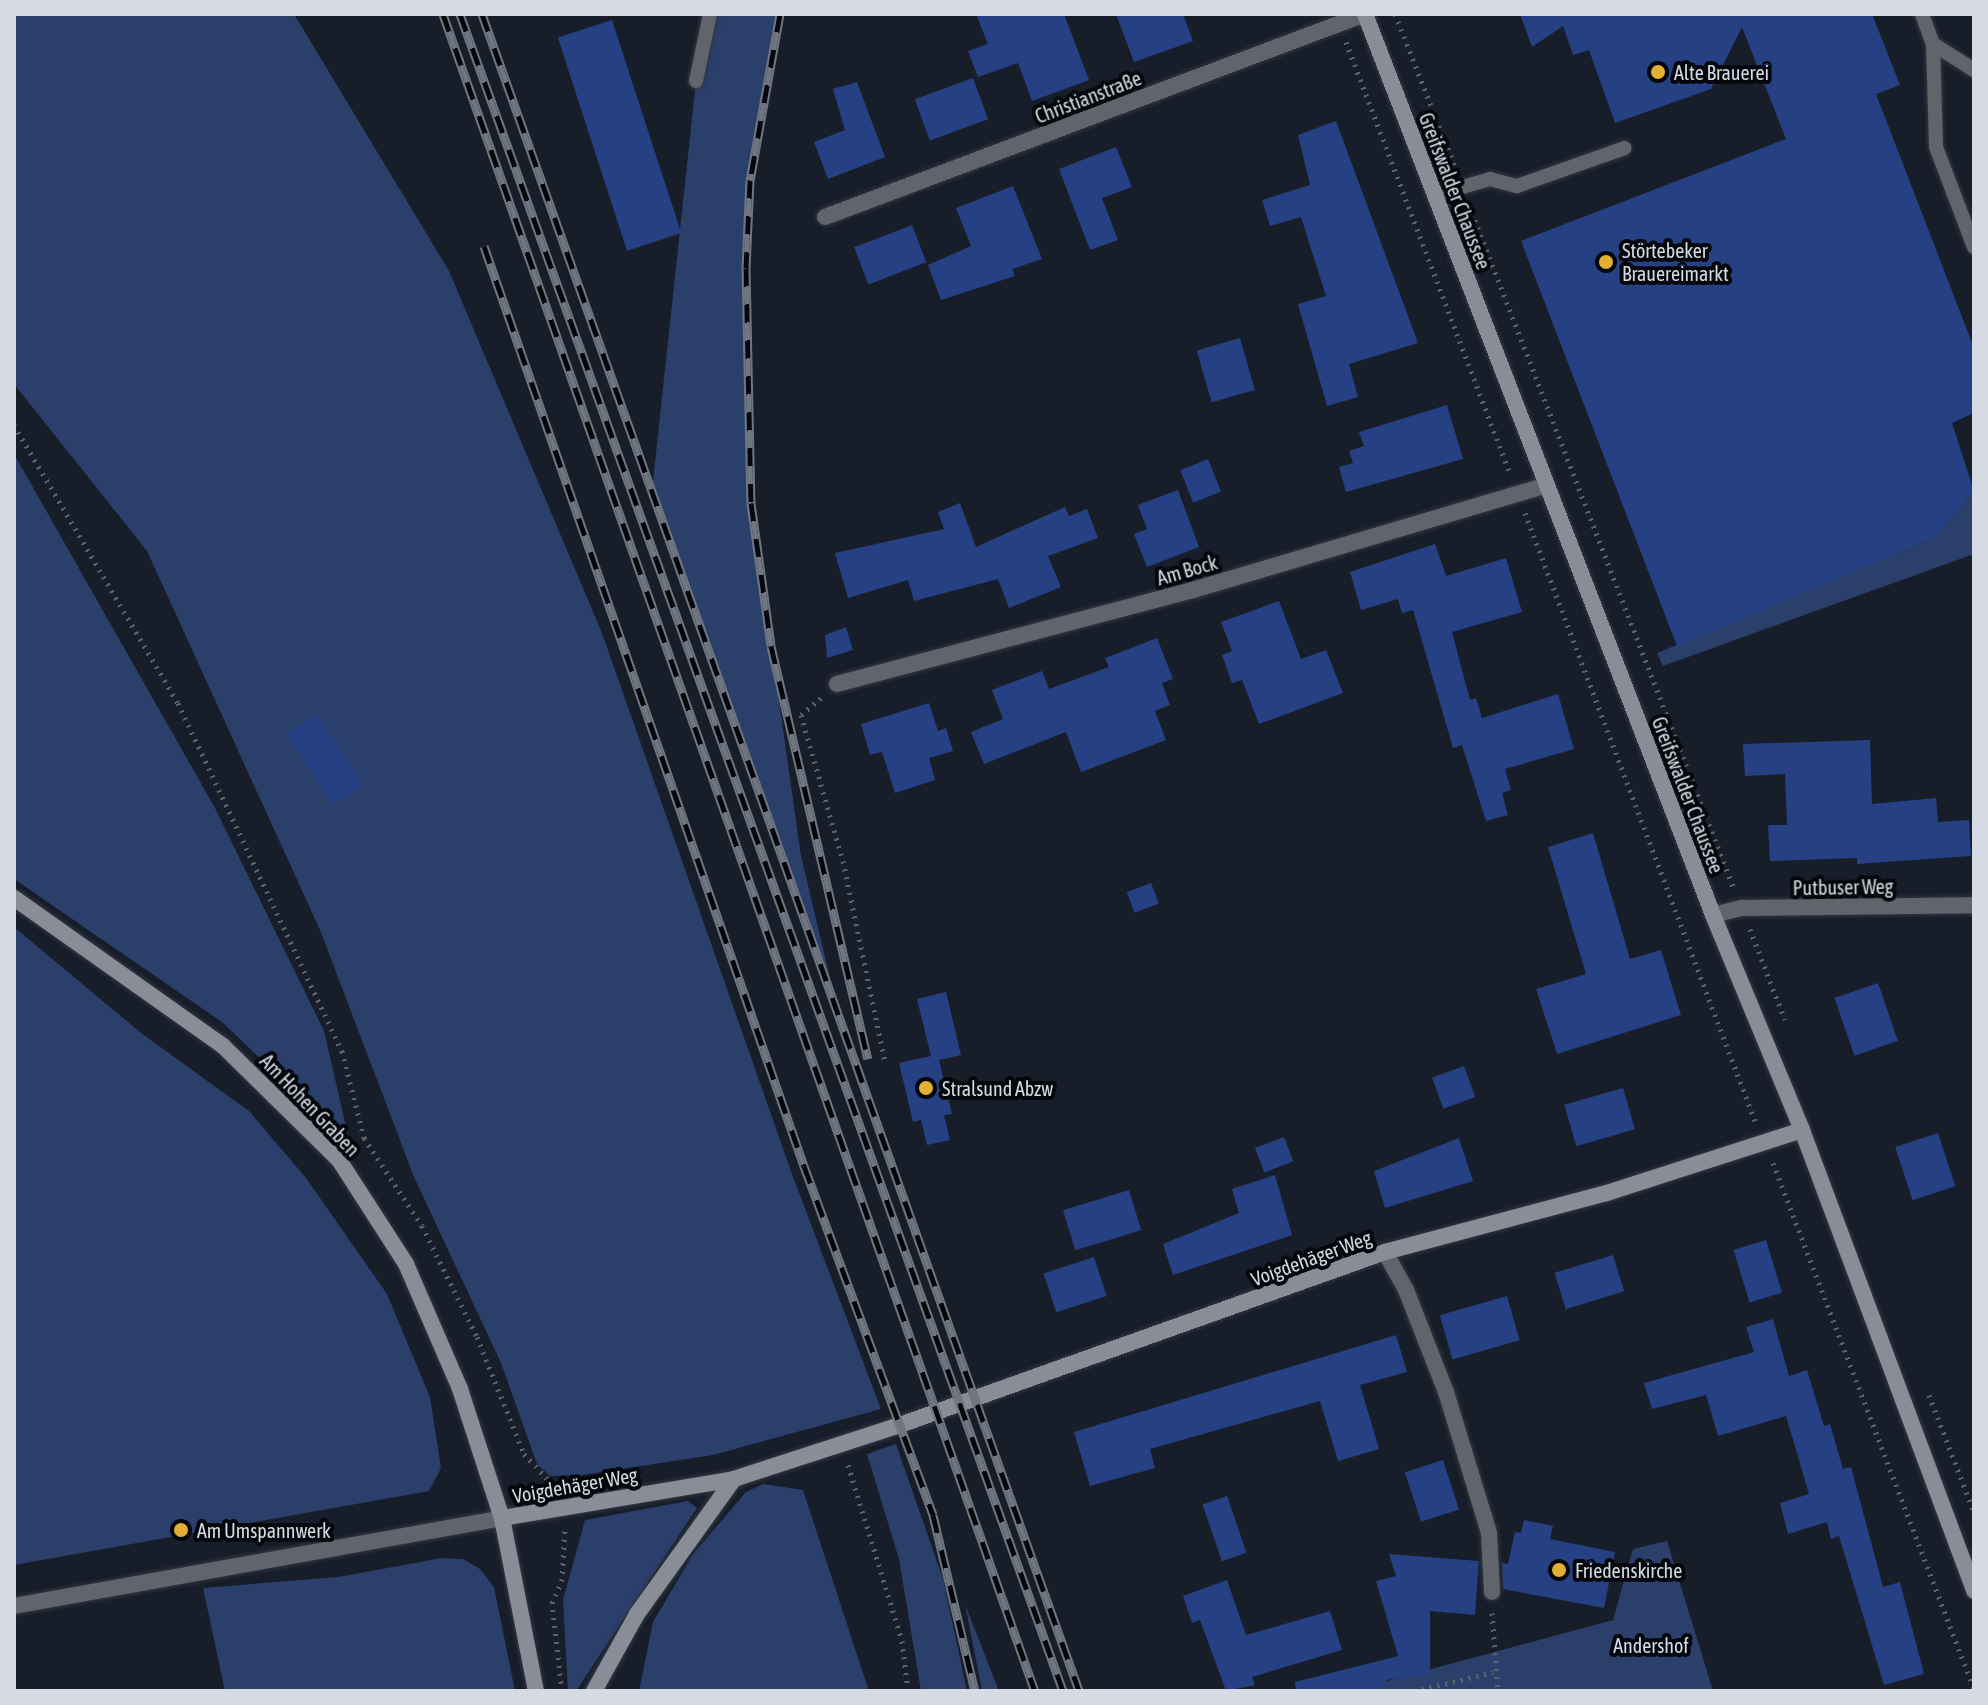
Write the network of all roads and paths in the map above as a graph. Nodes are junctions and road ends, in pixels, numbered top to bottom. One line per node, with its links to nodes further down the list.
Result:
1 (710, 14): 8 (lane)
2 (1365, 14): 5 (street, Christianstraße); 11 (street, Greifswalder Chaussee)
3 (1395, 14): 10 (path)
4 (1922, 14): 6 (lane)
5 (1343, 22): 12 (street, Christianstraße); 16 (path)
6 (1933, 44): 7 (lane); 13 (lane)
7 (1974, 70)
8 (696, 81)
9 (1625, 148): 10 (lane)
10 (1462, 185): 11 (lane); 20 (path)
11 (1435, 195): 15 (street, Greifswalder Chaussee)
12 (825, 217)
13 (1974, 247)
14 (14, 425): 28 (path)
15 (1547, 485): 16 (street, Am Bock); 21 (street, Greifswalder Chaussee)
16 (1516, 494): 17 (street, Am Bock); 24 (path)
17 (837, 684): 22 (path)
18 (14, 898): 29 (street, Am Hohen Graben)
19 (1974, 905): 20 (street, Putbuser Weg)
20 (1742, 908): 21 (street, Putbuser Weg)
21 (1713, 915): 23 (street, Greifswalder Chaussee)
22 (885, 1062)
23 (1802, 1130): 24 (street, Voigdehäger Weg); 30 (street, Greifswalder Chaussee)
24 (1764, 1143): 25 (street, Voigdehäger Weg); 34 (path)
25 (1385, 1252): 26 (street, Voigdehäger Weg); 31 (street)
26 (841, 1444): 27 (street, Voigdehäger Weg); 38 (path)
27 (734, 1479): 28 (street, Voigdehäger Weg); 37 (street)
28 (564, 1507): 29 (street, Voigdehäger Weg); 36 (path)
29 (502, 1518): 32 (street); 35 (street, Voigdehäger Weg)
30 (1974, 1591)
31 (1492, 1592): 33 (path)
32 (14, 1606)
33 (1493, 1672): 39 (path); 40 (path)
34 (1974, 1689)
35 (536, 1691)
36 (562, 1691)
37 (594, 1691)
38 (908, 1691)
39 (1414, 1691)
40 (1498, 1691)

